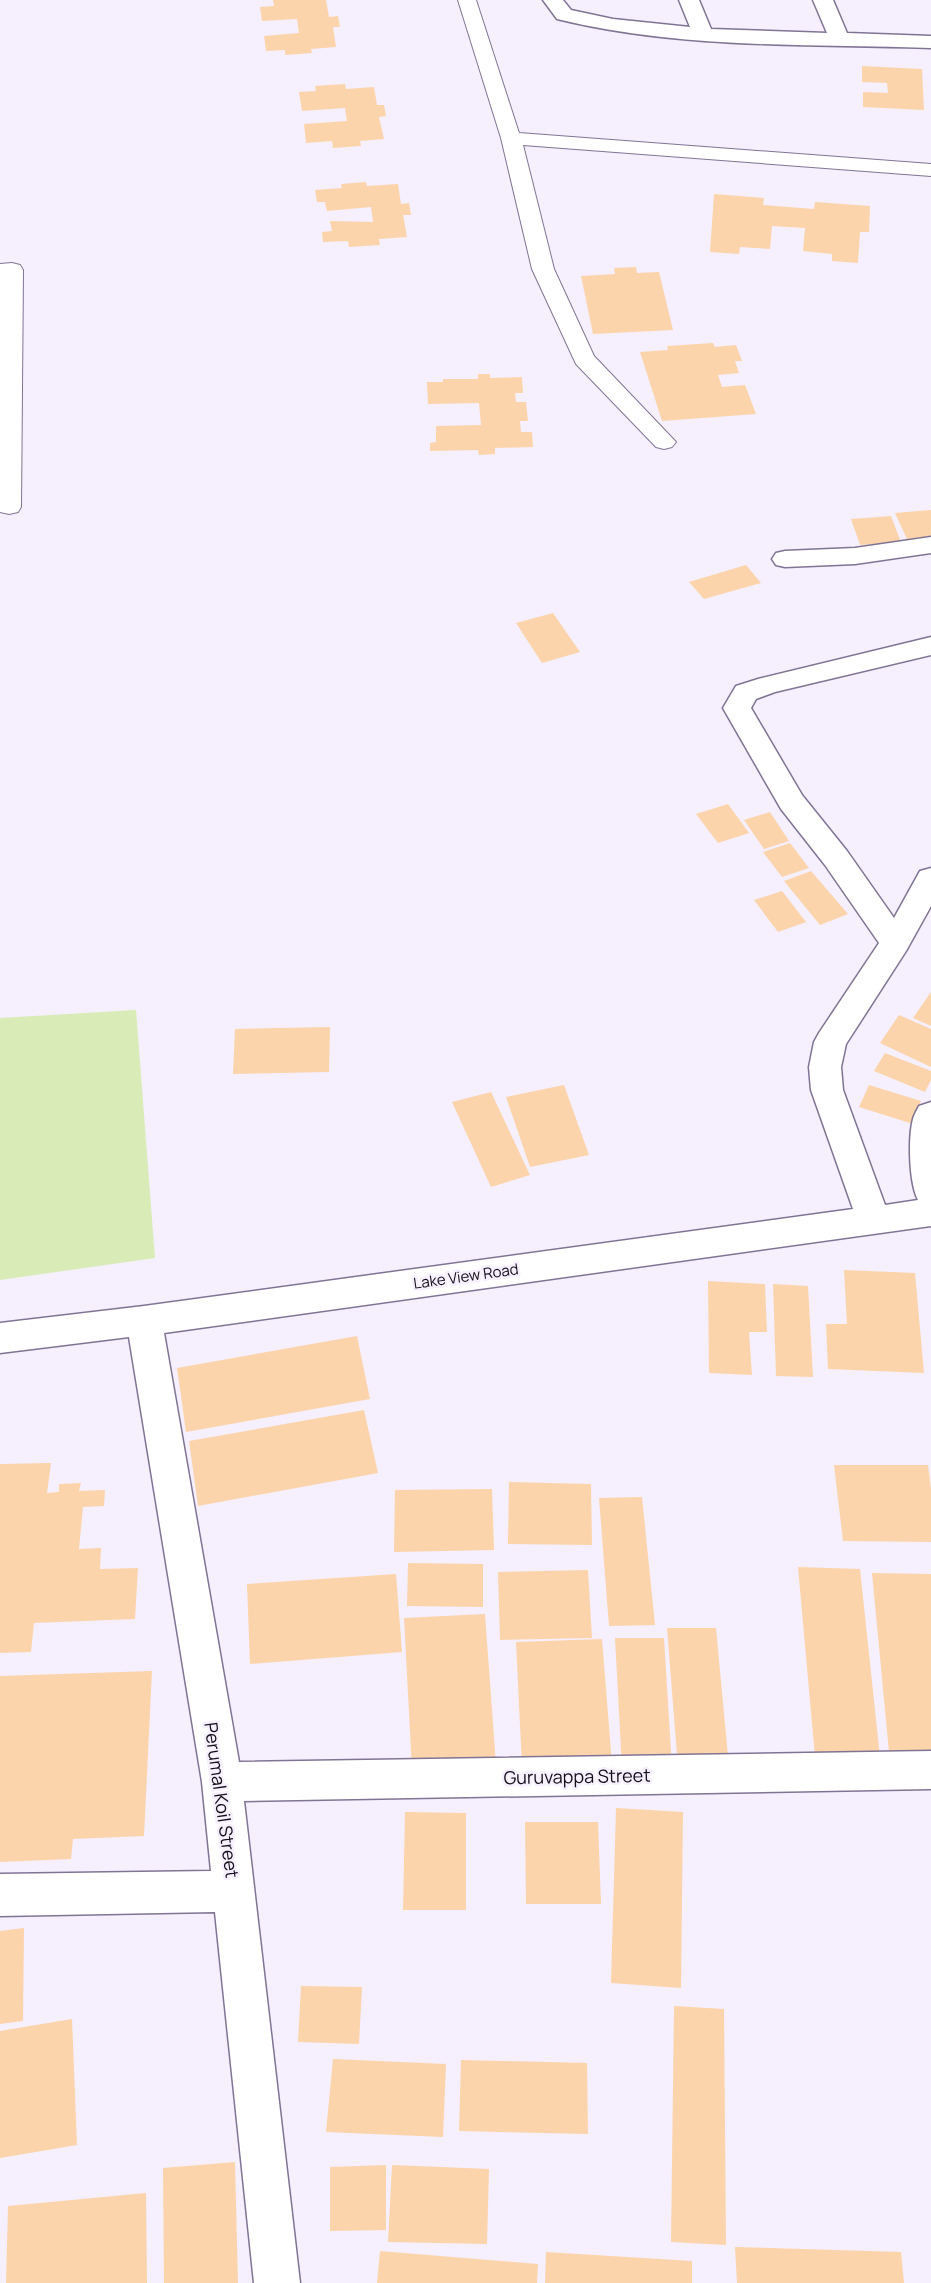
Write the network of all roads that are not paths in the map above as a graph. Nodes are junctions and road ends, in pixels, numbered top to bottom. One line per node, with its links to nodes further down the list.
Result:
1 (467, 0): 8 (lane)
2 (553, 0): 5 (street)
3 (689, 0): 5 (street)
4 (823, 0): 6 (street)
5 (703, 35): 6 (street)
6 (839, 38): 7 (street)
7 (931, 42)
8 (511, 138): 9 (lane); 11 (lane)
9 (931, 170)
10 (0, 271): 12 (lane)
11 (664, 442)
12 (9, 507)
13 (931, 545): 14 (street)
14 (785, 560)
15 (931, 646): 17 (street)
16 (931, 879): 17 (street)
17 (895, 942): 21 (street)
18 (931, 1115): 19 (street)
19 (931, 1193)
20 (931, 1212): 21 (street, Lake View Road)
21 (873, 1219): 22 (street, Lake View Road)
22 (144, 1321): 23 (street, Lake View Road); 25 (street, Perumal Koil Street)
23 (0, 1338)
24 (931, 1770): 25 (street, Guruvappa Street)
25 (222, 1782): 26 (street, Perumal Koil Street)
26 (235, 1891): 27 (street); 28 (street, Perumal Koil Street)
27 (0, 1894)
28 (277, 2283)

